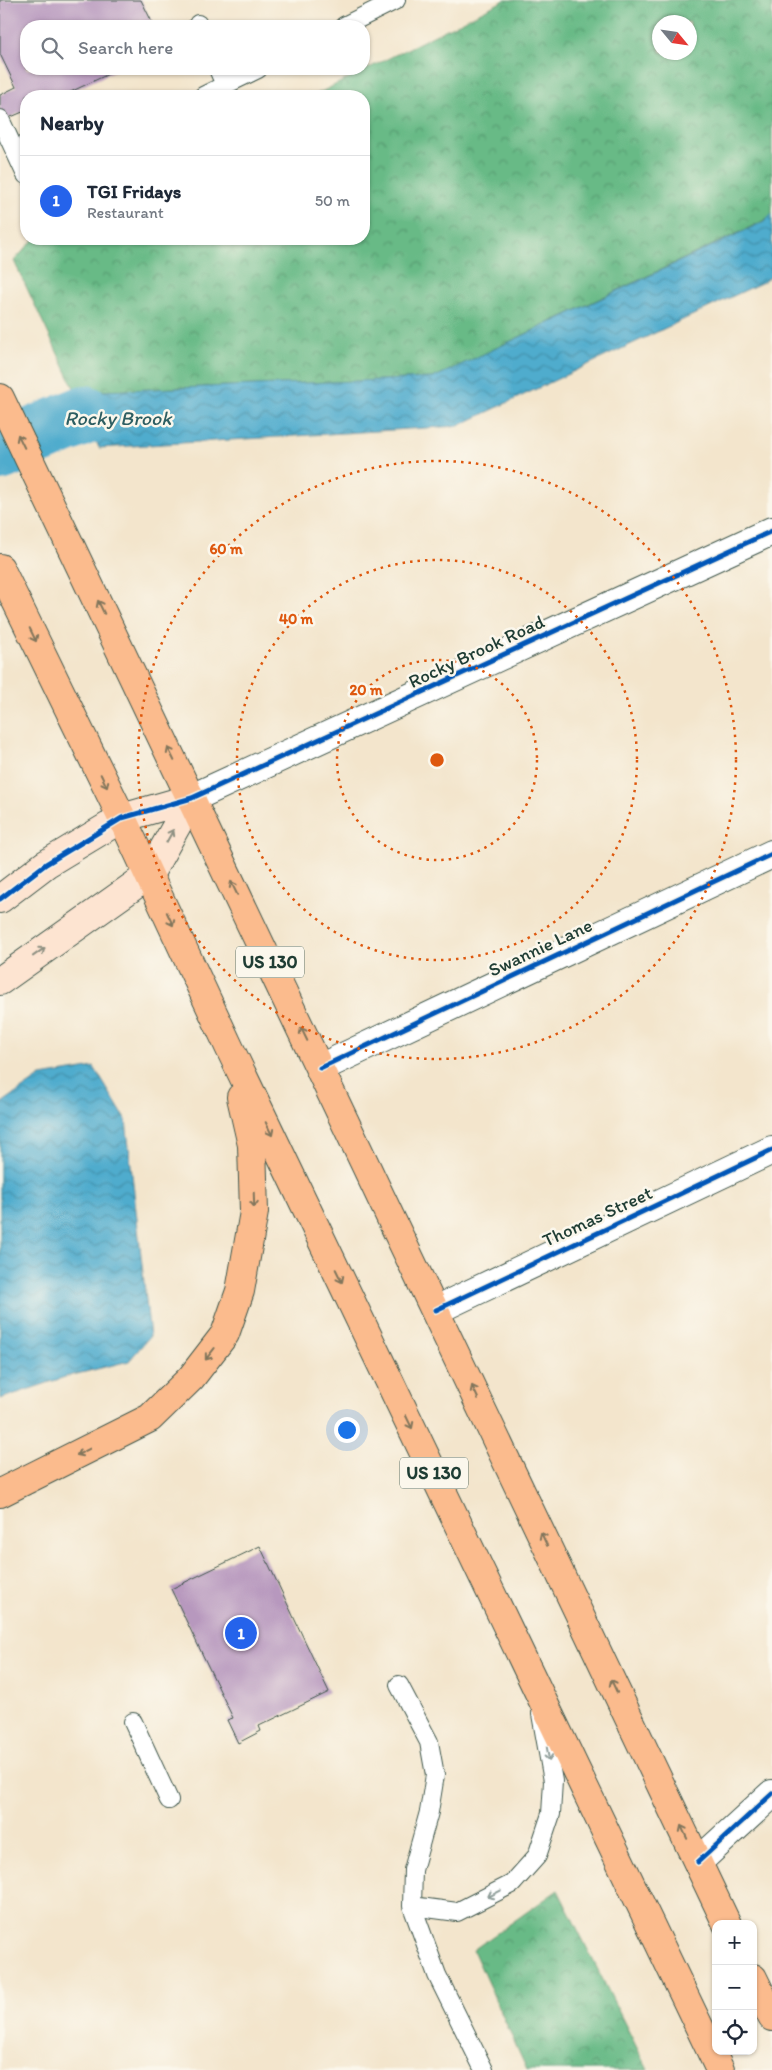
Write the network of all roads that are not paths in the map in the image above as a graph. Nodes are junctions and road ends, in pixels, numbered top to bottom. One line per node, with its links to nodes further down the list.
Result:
1 (396, 0): 2 (lane)
2 (356, 20)
3 (221, 75): 5 (lane)
4 (246, 75): 5 (lane)
5 (225, 85): 6 (lane)
6 (215, 90)
7 (0, 119): 8 (lane)
8 (20, 162)
9 (1, 401): 12 (highway, US 130, one-way to 9)
10 (772, 531): 12 (street, Rocky Brook Road)
11 (0, 568): 13 (highway, US 130, one-way to 13)
12 (192, 798): 13 (street); 15 (street, one-way to 12); 19 (highway, US 130, one-way to 12)
13 (122, 818): 15 (highway, US 130); 16 (street)
14 (772, 854): 19 (street, Swannie Lane)
15 (149, 875): 17 (street, one-way to 15); 18 (highway, US 130, one-way to 18)
16 (0, 899)
17 (0, 981)
18 (230, 1049): 22 (highway, one-way to 22); 24 (highway, US 130, one-way to 24)
19 (320, 1068): 21 (highway, US 130)
20 (772, 1150): 21 (street, Thomas Street)
21 (436, 1310): 28 (highway, US 130, one-way to 21)
22 (0, 1493)
23 (399, 1685): 29 (lane)
24 (537, 1689): 29 (lane, one-way to 29); 34 (highway, US 130)
25 (133, 1722): 27 (lane)
26 (772, 1794): 28 (street)
27 (169, 1800)
28 (698, 1862): 30 (highway, US 130)
29 (412, 1906): 33 (lane)
30 (725, 1920)
31 (757, 1986): 32 (highway)
32 (772, 2018)
33 (484, 2070)
34 (720, 2070)

